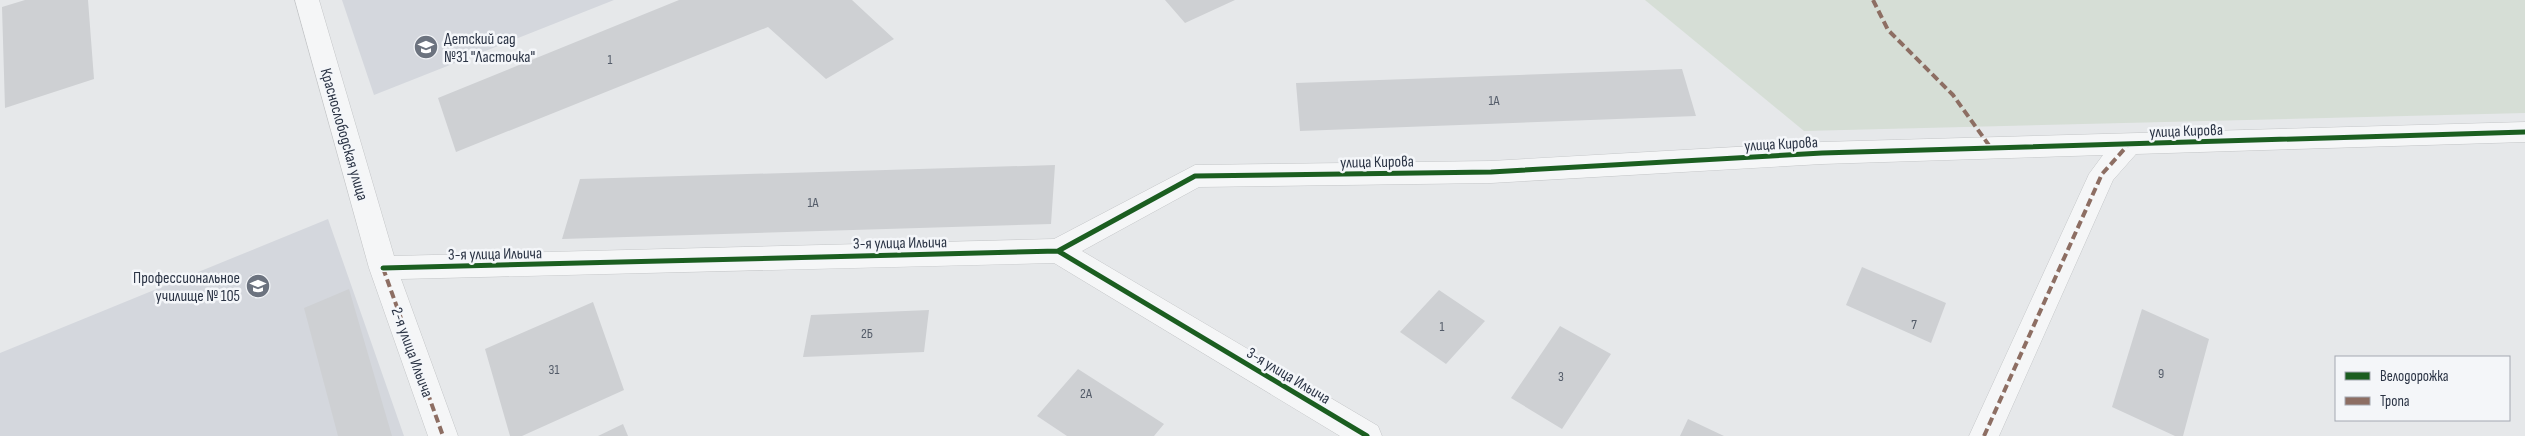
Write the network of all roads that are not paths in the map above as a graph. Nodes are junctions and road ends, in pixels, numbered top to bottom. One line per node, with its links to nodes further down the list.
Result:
1 (307, 0): 5 (street, Краснослободская улица)
2 (2525, 132): 3 (street, улица Кирова)
3 (2128, 145): 4 (street, улица Кирова); 8 (street)
4 (1058, 251): 5 (street, 3-я улица Ильича); 7 (street, 3-я улица Ильича)
5 (382, 268): 6 (street, 2-я улица Ильича)
6 (443, 436)
7 (1367, 436)
8 (1984, 436)

